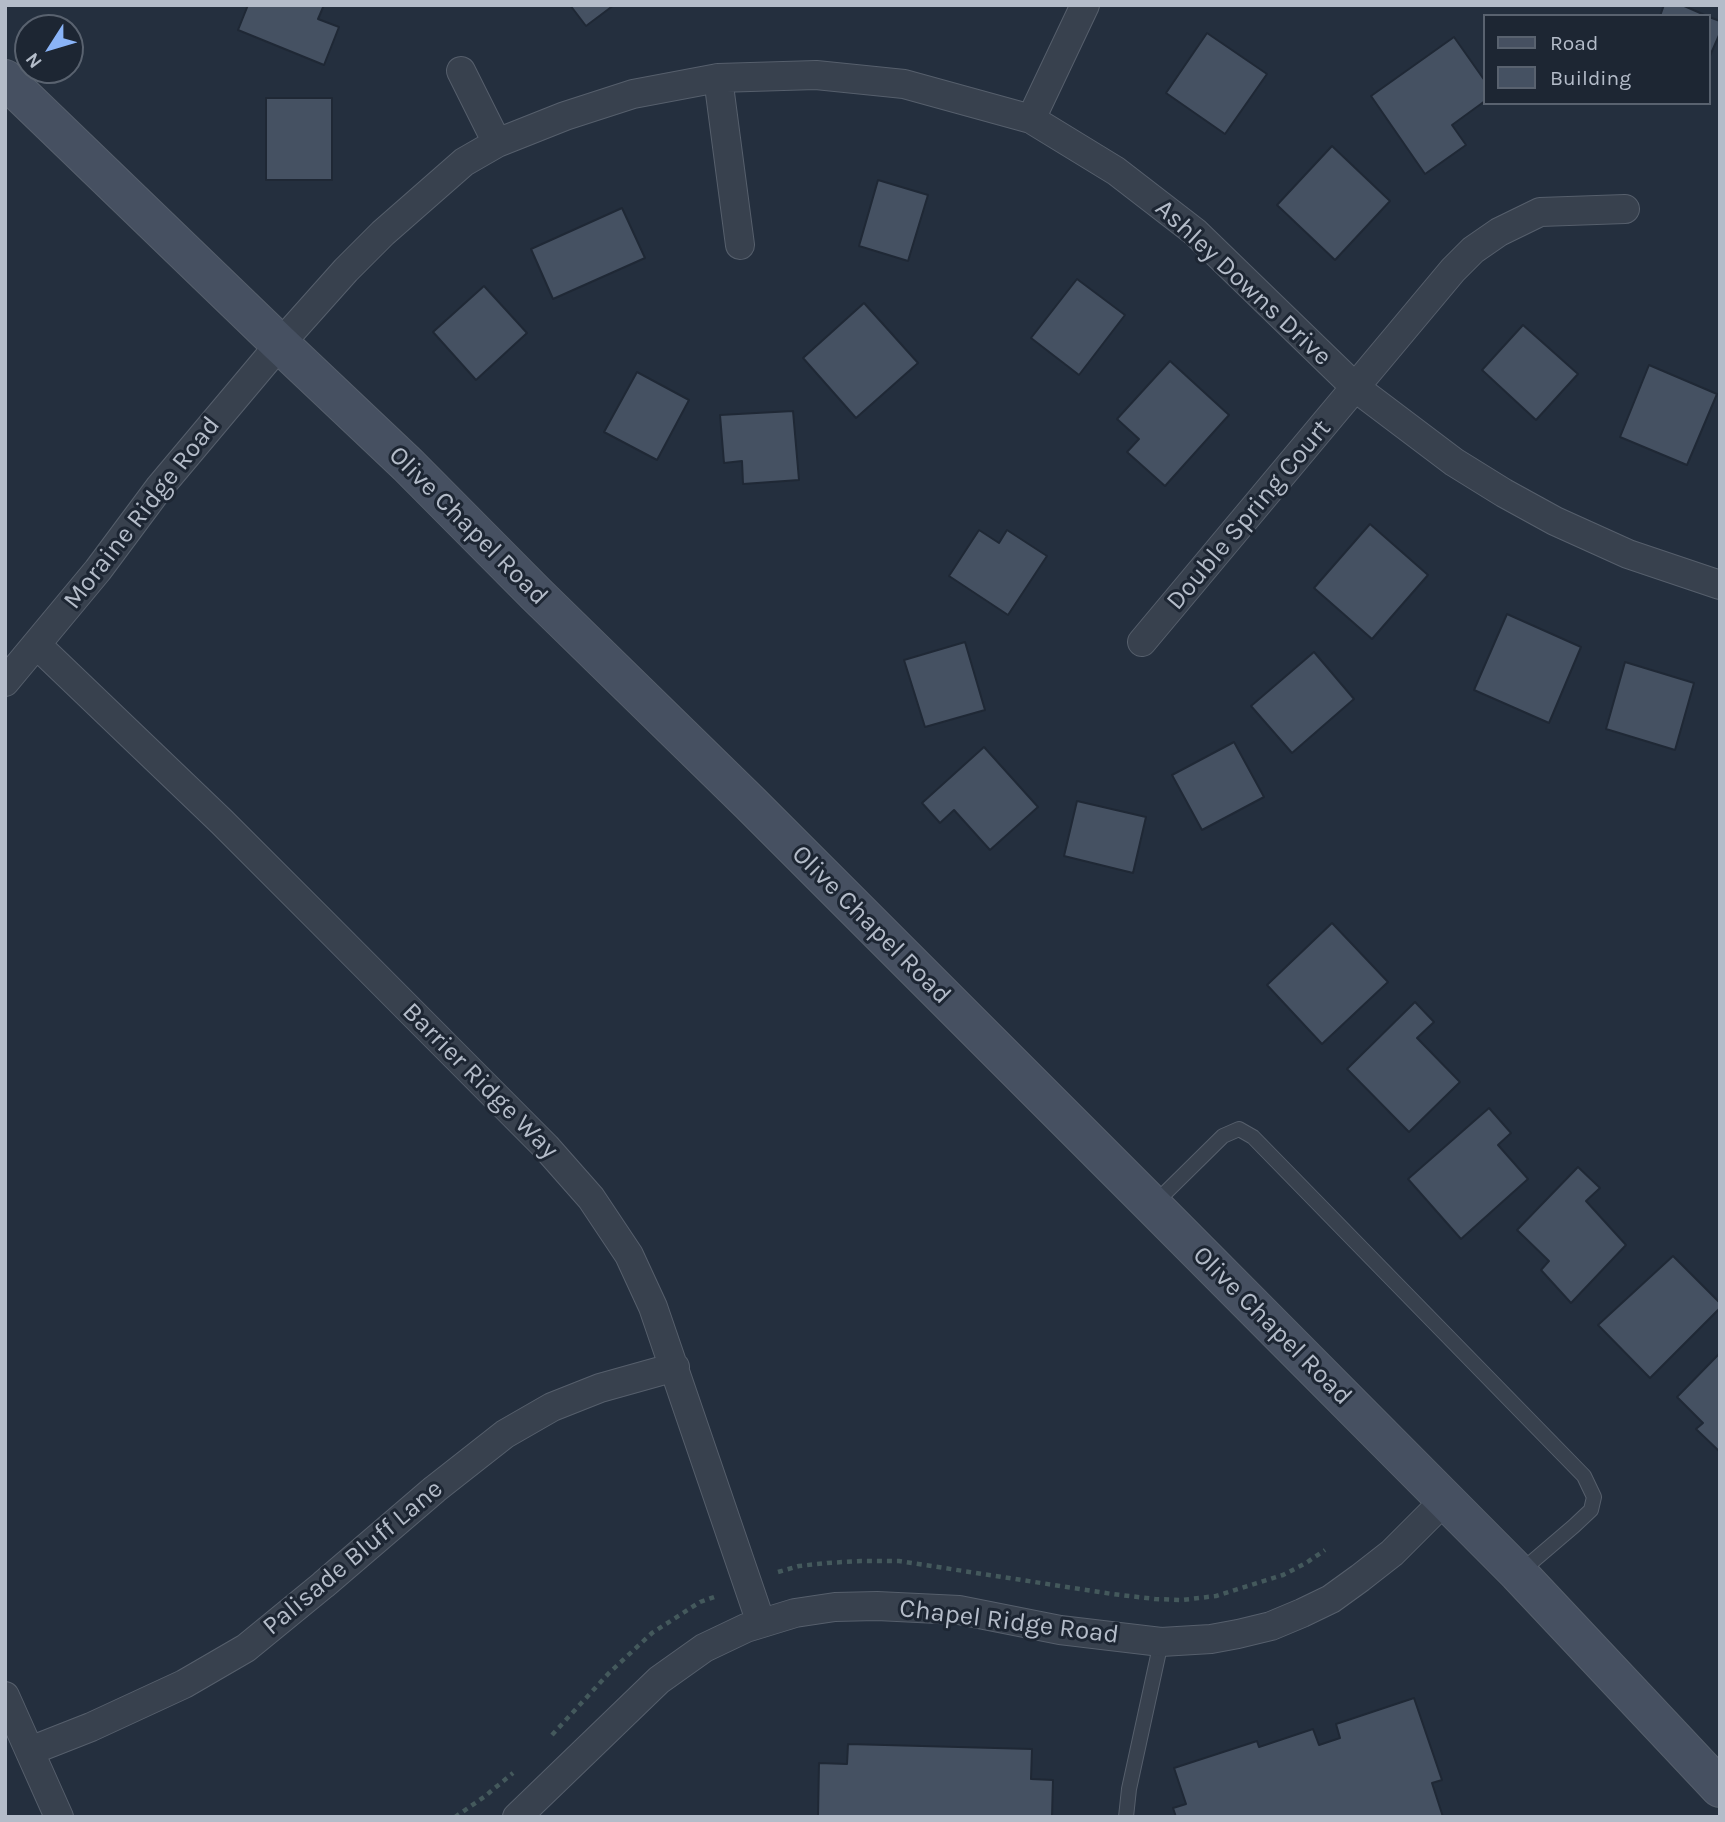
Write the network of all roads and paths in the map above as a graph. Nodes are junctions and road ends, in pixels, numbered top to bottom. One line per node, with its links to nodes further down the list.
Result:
1 (1085, 5): 5 (street)
2 (461, 71): 6 (street)
3 (718, 78): 5 (street, Ashley Downs Drive); 6 (street, Ashley Downs Drive); 8 (street)
4 (5, 79): 9 (main road, Olive Chapel Road)
5 (1031, 119): 10 (street, Ashley Downs Drive)
6 (497, 143): 9 (street, Ashley Downs Drive)
7 (1625, 209): 10 (street, Double Spring Court)
8 (740, 245)
9 (280, 344): 13 (street, Moraine Ridge Road); 15 (main road, Olive Chapel Road)
10 (1356, 388): 11 (street, Ashley Downs Drive); 12 (street, Double Spring Court)
11 (1720, 585)
12 (1142, 642)
13 (37, 645): 14 (street, Moraine Ridge Road); 16 (street, Barrier Ridge Way)
14 (5, 682)
15 (1153, 1206): 17 (main road, Olive Chapel Road); 20 (lane)
16 (675, 1367): 22 (street, Barrier Ridge Way); 26 (street, Palisade Bluff Lane)
17 (1445, 1500): 20 (main road, Olive Chapel Road); 23 (street, Chapel Ridge Road)
18 (1325, 1550): 19 (path)
19 (775, 1573)
20 (1518, 1573): 28 (main road, Olive Chapel Road)
21 (714, 1597): 25 (path)
22 (761, 1623): 23 (street, Chapel Ridge Road); 31 (street, Chapel Ridge Road)
23 (1161, 1642): 32 (lane)
24 (5, 1696): 26 (street)
25 (551, 1735)
26 (30, 1751): 29 (street)
27 (518, 1768): 30 (path)
28 (1720, 1788)
29 (59, 1817)
30 (455, 1817)
31 (517, 1817)
32 (1126, 1817)

